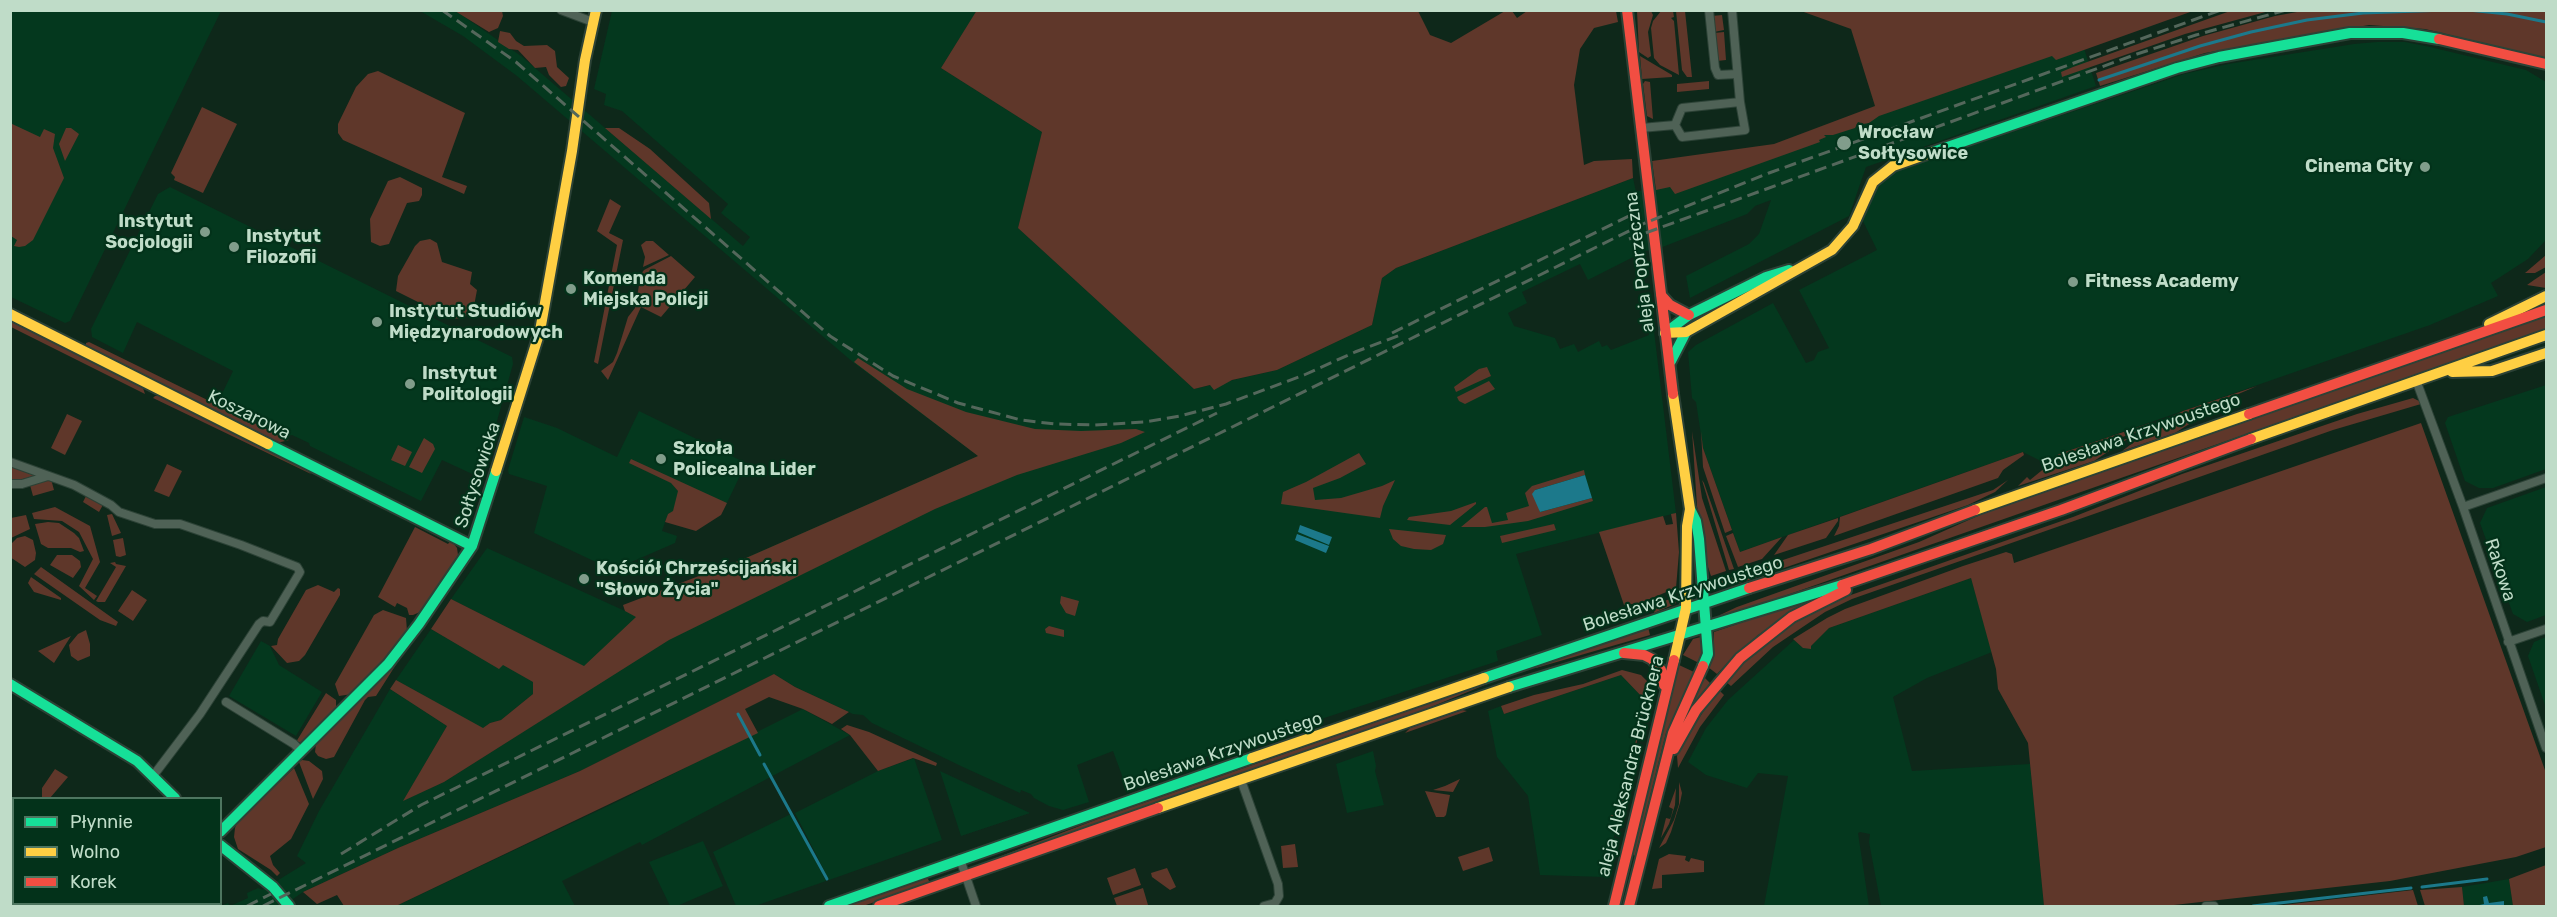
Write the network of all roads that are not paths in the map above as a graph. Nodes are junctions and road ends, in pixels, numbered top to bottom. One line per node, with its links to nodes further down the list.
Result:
1 (561, 10): 6 (street)
2 (596, 10): 6 (main road, Sołtysowicka)
3 (1627, 10): 13 (main road, aleja Poprzeczna)
4 (1709, 10): 10 (street)
5 (1732, 10): 10 (street)
6 (593, 22): 34 (main road, Sołtysowicka)
7 (2523, 59): 8 (main road); 9 (main road); 14 (main road)
8 (2547, 64)
9 (2547, 71)
10 (1737, 74): 11 (street)
11 (1740, 102): 12 (street); 12 (street)
12 (1675, 125): 13 (street)
13 (1641, 128): 15 (main road, aleja Poprzeczna)
14 (1803, 266): 19 (main road); 20 (main road)
15 (1659, 291): 19 (main road); 21 (main road, aleja Poprzeczna)
16 (2547, 296): 23 (main road)
17 (2547, 310): 23 (main road, Bolesława Krzywoustego)
18 (10, 314): 34 (main road, Koszarowa)
19 (1689, 315): 21 (main road)
20 (1686, 332): 21 (main road); 25 (main road)
21 (1665, 333): 25 (main road, aleja Poprzeczna)
22 (2547, 335): 26 (main road, Bolesława Krzywoustego)
23 (2468, 337): 36 (main road, Bolesława Krzywoustego)
24 (2547, 353): 26 (main road)
25 (1670, 364): 33 (main road, aleja Poprzeczna)
26 (2440, 372): 27 (main road, Bolesława Krzywoustego)
27 (2416, 380): 32 (street, Rakowa); 35 (main road, Bolesława Krzywoustego)
28 (10, 462): 29 (street)
29 (48, 476): 31 (street); 49 (street)
30 (2547, 477): 32 (street)
31 (10, 484)
32 (2463, 507): 41 (street, Rakowa)
33 (1690, 509): 36 (main road, aleja Poprzeczna); 37 (main road, aleja Poprzeczna)
34 (472, 546): 47 (main road, Sołtysowicka)
35 (1881, 573): 38 (main road, Bolesława Krzywoustego); 48 (main road)
36 (1705, 602): 37 (main road, Bolesława Krzywoustego); 38 (main road, aleja Aleksandra Brücknera)
37 (1686, 608): 40 (main road, aleja Aleksandra Brücknera); 54 (main road, Bolesława Krzywoustego)
38 (1707, 627): 40 (main road, Bolesława Krzywoustego); 48 (main road, aleja Aleksandra Brücknera)
39 (2547, 628): 41 (street)
40 (1680, 633): 42 (main road, Bolesława Krzywoustego); 44 (main road, aleja Aleksandra Brücknera)
41 (2508, 642): 46 (street, Rakowa)
42 (1618, 652): 44 (main road); 50 (main road, Bolesława Krzywoustego)
43 (10, 684): 49 (main road)
44 (1665, 689): 61 (main road, aleja Aleksandra Brücknera)
45 (226, 702): 47 (street)
46 (2547, 748)
47 (301, 751): 52 (main road, Sołtysowicka)
48 (1667, 761): 62 (main road, aleja Aleksandra Brücknera)
49 (153, 776): 51 (main road)
50 (1241, 780): 55 (main road, Bolesława Krzywoustego); 60 (street)
51 (174, 797)
52 (222, 830)
53 (222, 847): 56 (main road)
54 (960, 859): 55 (street); 57 (main road, Bolesława Krzywoustego)
55 (966, 876): 58 (main road, Bolesława Krzywoustego); 59 (street)
56 (289, 906)
57 (829, 906)
58 (879, 906)
59 (976, 906)
60 (1264, 906)
61 (1614, 906)
62 (1629, 906)

